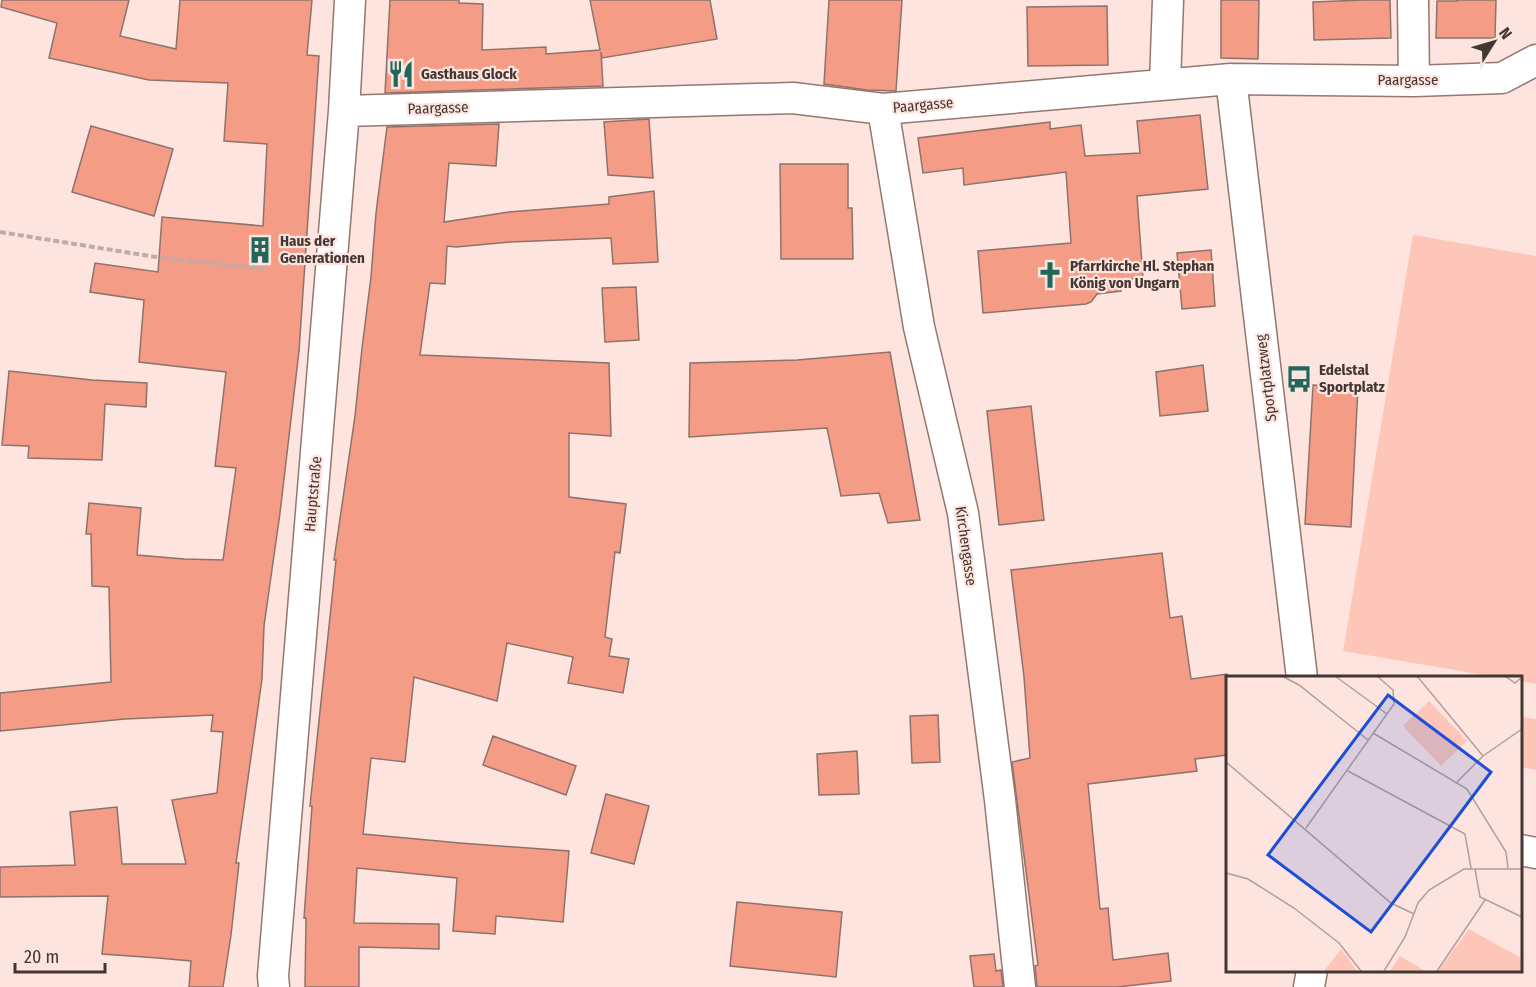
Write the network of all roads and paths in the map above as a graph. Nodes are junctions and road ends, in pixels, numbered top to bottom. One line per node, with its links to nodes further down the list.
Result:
1 (350, 0): 9 (street, Hauptstraße)
2 (1168, 0): 7 (street)
3 (1413, 0): 6 (street)
4 (1536, 60): 6 (street, Paargasse)
5 (1230, 79): 6 (street, Paargasse); 7 (street, Paargasse); 12 (street, Sportplatzweg)
6 (1414, 81)
7 (1165, 83): 8 (street, Paargasse)
8 (883, 109): 9 (street, Paargasse); 17 (street, Kirchengasse)
9 (345, 111): 16 (street, Hauptstraße)
10 (0, 232): 11 (path)
11 (266, 269)
12 (1302, 676)
13 (1521, 850): 14 (street)
14 (1536, 853)
15 (1312, 972): 18 (street)
16 (274, 987)
17 (1020, 987)
18 (1309, 987)

